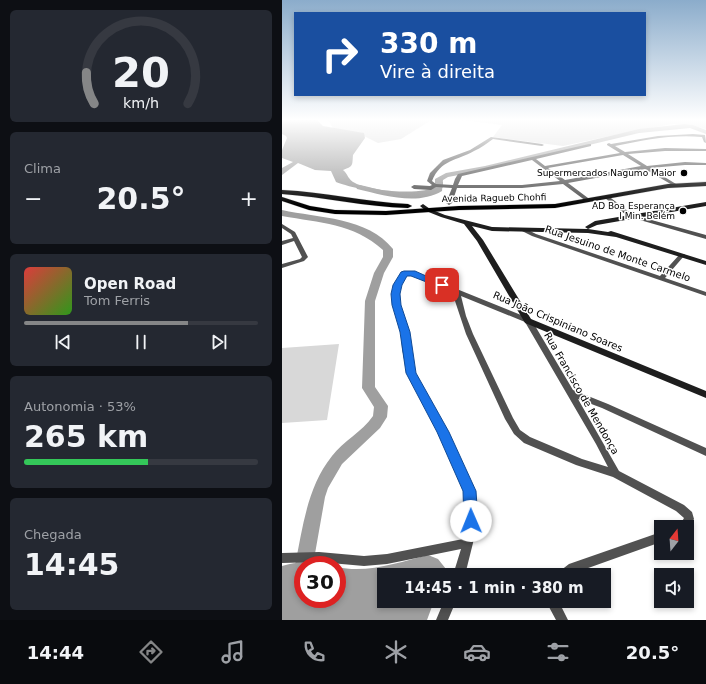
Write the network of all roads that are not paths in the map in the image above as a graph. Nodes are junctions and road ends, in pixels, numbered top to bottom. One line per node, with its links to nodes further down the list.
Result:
1 (477, 148): 13 (street)
2 (577, 148): 6 (street)
3 (616, 148): 5 (street)
4 (706, 150): 5 (street)
5 (624, 153): 8 (street); 9 (street)
6 (534, 159): 9 (street); 14 (street)
7 (706, 164): 8 (street)
8 (646, 166): 10 (street); 11 (street)
9 (545, 167): 10 (street)
10 (564, 182): 14 (street); 19 (street)
11 (672, 184): 12 (main road, Avenida Ragueb Chohfi); 17 (main road, Avenida Ragueb Chohfi); 19 (main road, Avenida Ragueb Chohfi)
12 (706, 184)
13 (437, 186): 14 (street); 15 (street)
14 (454, 186): 22 (street)
15 (414, 188)
16 (282, 192): 21 (main road, Avenida Ragueb Chohfi)
17 (607, 197): 22 (main road, Avenida Ragueb Chohfi); 23 (street)
18 (282, 199): 21 (main road, Avenida Ragueb Chohfi)
19 (586, 199): 21 (main road, Avenida Ragueb Chohfi)
20 (706, 204): 23 (street)
21 (429, 208): 22 (main road, Avenida Ragueb Chohfi)
22 (449, 210): 24 (street)
23 (635, 216): 27 (street); 29 (street)
24 (467, 222): 26 (street); 31 (street, Rua Francisco de Mendonça)
25 (282, 226): 30 (street)
26 (479, 226): 28 (street); 31 (street, Rua Francisco de Mendonça)
27 (588, 229): 28 (street); 33 (street)
28 (524, 230): 36 (street, Rua Jesuino de Monte Carmelo)
29 (706, 237)
30 (296, 239): 32 (street); 35 (street)
31 (480, 240): 39 (street, Rua Francisco de Mendonça)
32 (282, 243)
33 (682, 255): 34 (street); 36 (street)
34 (706, 263)
35 (282, 266)
36 (661, 279): 38 (street, Rua Jesuino de Monte Carmelo)
37 (457, 291): 39 (street, Rua João Crispiniano Soares); 43 (street); 46 (street, Rua João Crispiniano Soares)
38 (706, 294)
39 (528, 321): 40 (street, Rua Francisco de Mendonça); 41 (street, Rua João Crispiniano Soares)
40 (569, 392): 42 (street); 43 (street, Rua Francisco de Mendonça)
41 (706, 395)
42 (706, 452)
43 (616, 474): 44 (street)
44 (688, 520)
45 (654, 540): 49 (street)
46 (468, 543): 47 (street); 48 (street)
47 (282, 558)
48 (462, 568)
49 (576, 568)
50 (447, 608): 52 (street)
51 (556, 608): 53 (street)
52 (442, 620)
53 (562, 620)

